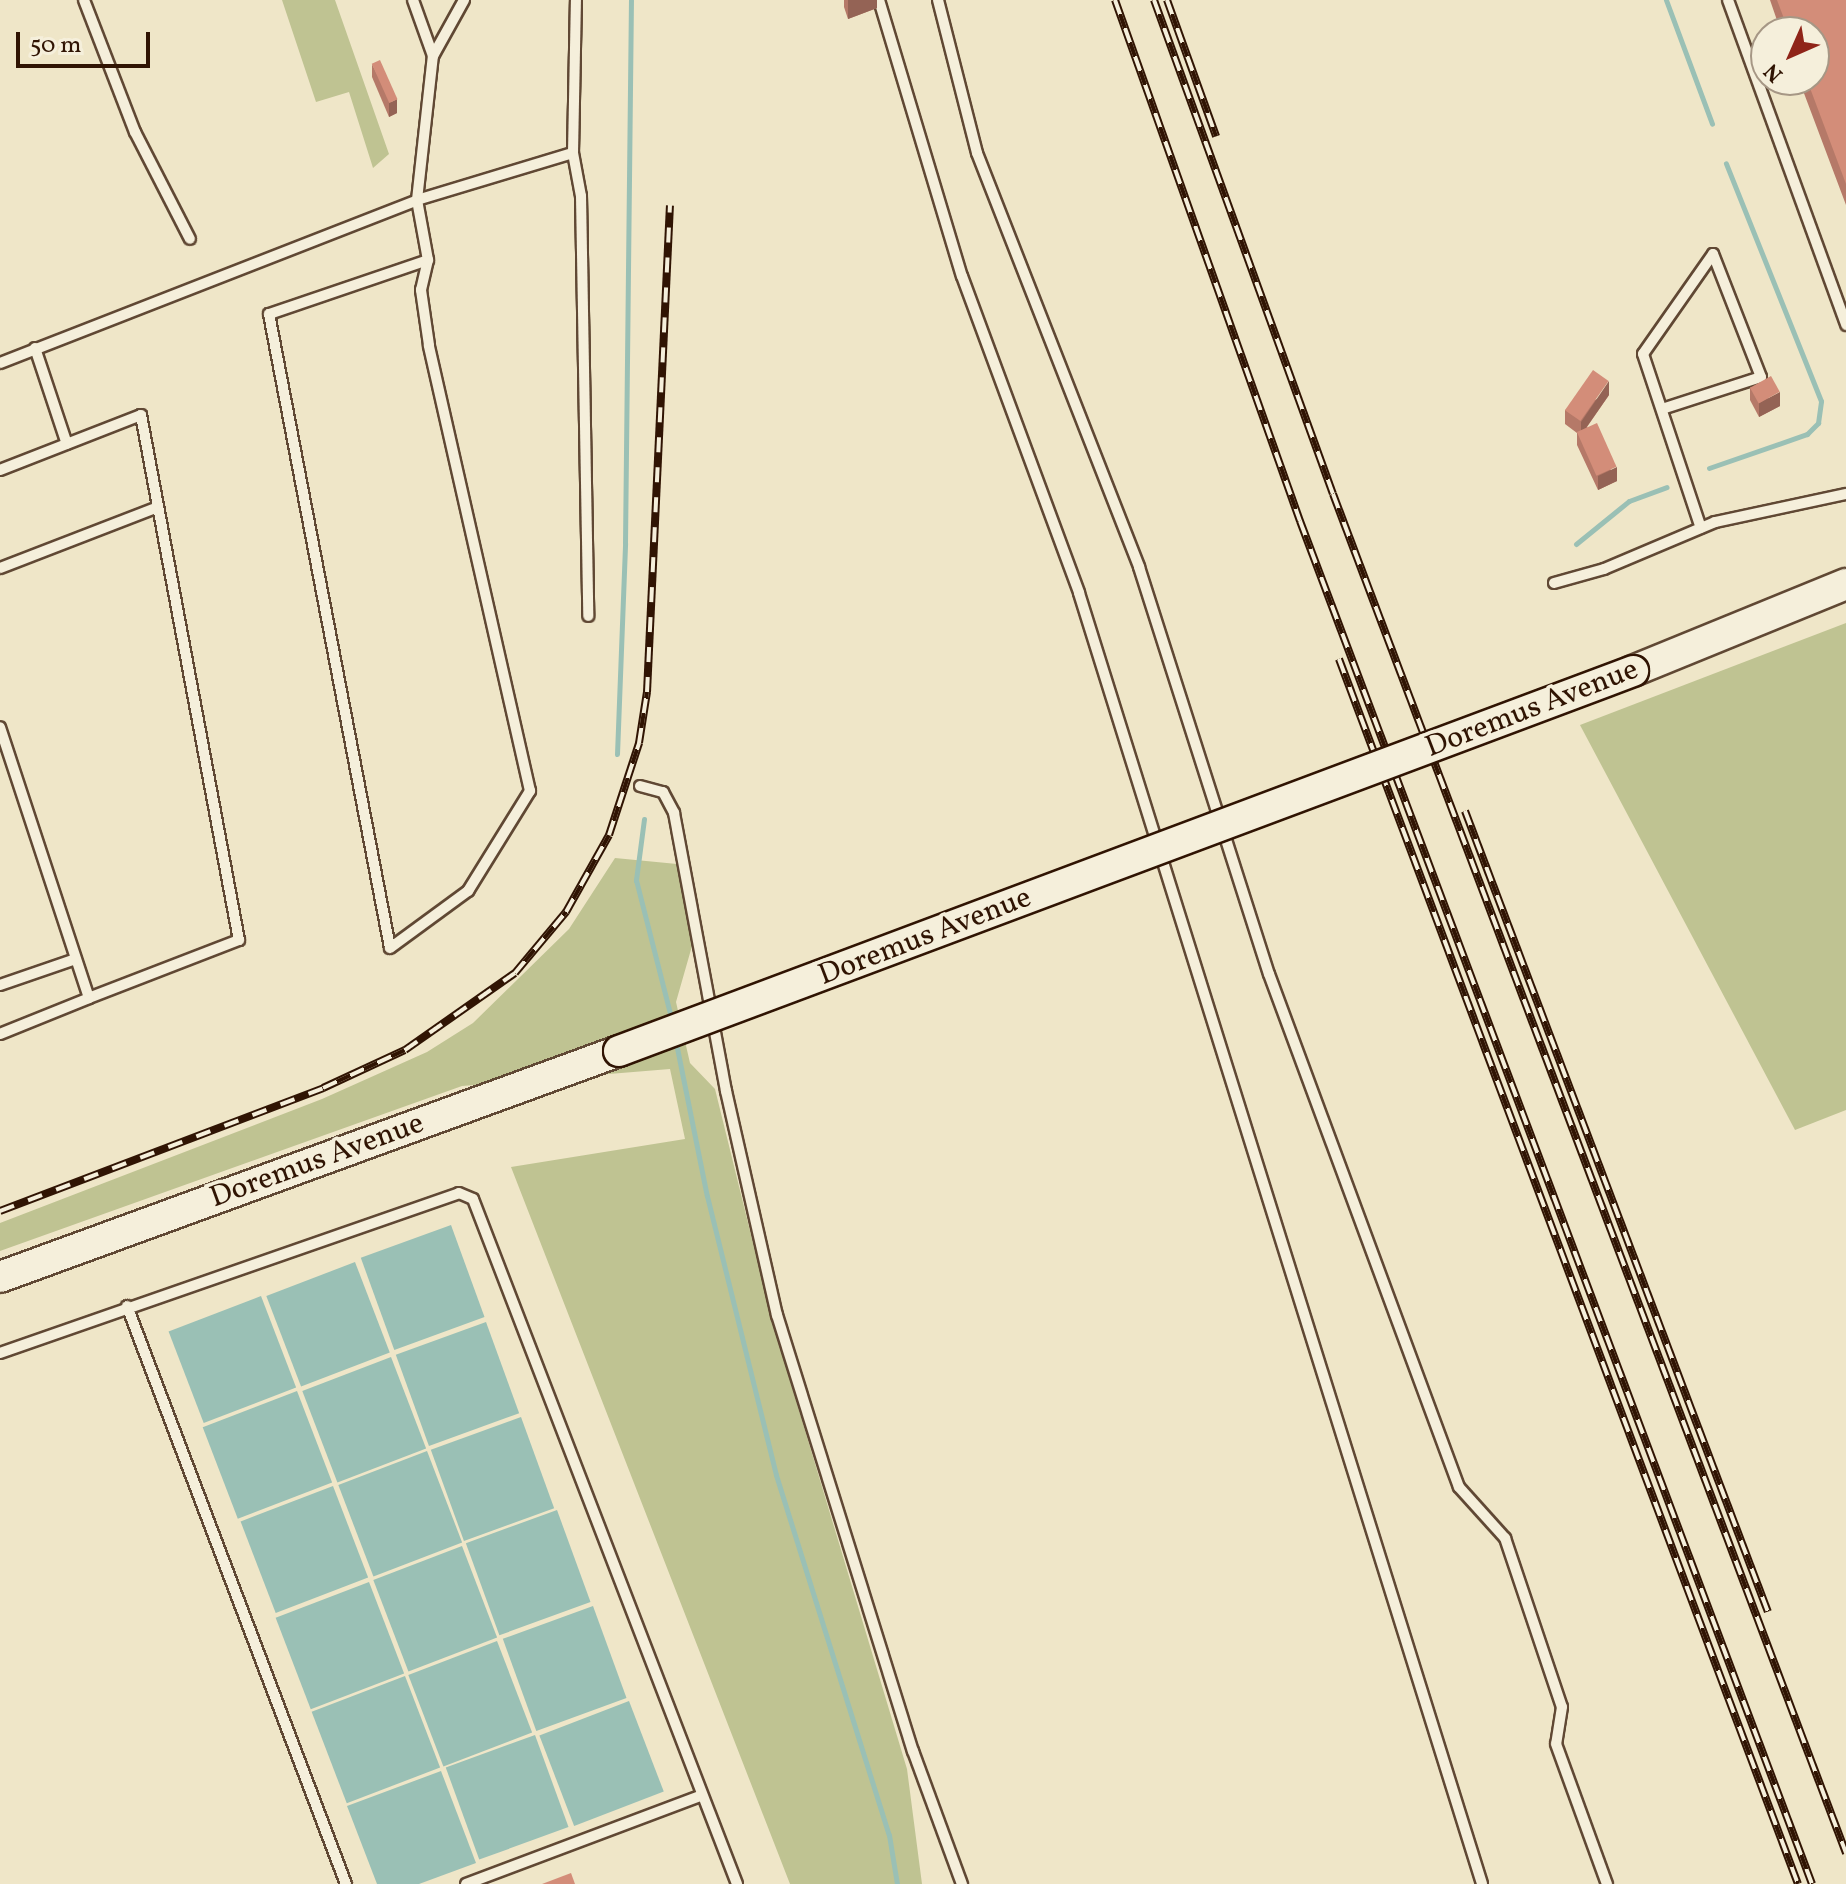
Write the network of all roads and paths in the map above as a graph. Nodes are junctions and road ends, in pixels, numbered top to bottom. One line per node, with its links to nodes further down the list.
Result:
1 (84, 0): 11 (lane)
2 (413, 0): 8 (lane)
3 (464, 0): 8 (lane)
4 (576, 0): 9 (lane)
5 (879, 0): 40 (lane)
6 (938, 0): 41 (lane)
7 (1728, 0): 13 (lane)
8 (433, 56): 10 (lane)
9 (573, 153): 10 (lane); 25 (lane)
10 (417, 200): 12 (lane); 14 (lane)
11 (190, 239)
12 (428, 260): 12 (lane)
13 (1846, 325)
14 (35, 348): 15 (lane); 17 (lane)
15 (0, 363)
16 (1662, 409): 16 (lane); 21 (lane)
17 (67, 444): 18 (lane); 20 (lane)
18 (0, 470)
19 (1846, 494): 21 (lane)
20 (158, 507): 22 (lane); 30 (lane)
21 (1701, 528): 23 (lane)
22 (0, 568)
23 (1554, 583)
24 (1846, 584): 32 (main road, Doremus Avenue, bridge)
25 (588, 616)
26 (0, 727): 28 (lane)
27 (640, 786): 39 (lane)
28 (76, 959): 29 (lane); 30 (lane)
29 (0, 985)
30 (89, 998): 31 (lane)
31 (0, 1034)
32 (0, 1277)
33 (127, 1306): 34 (lane); 35 (lane); 36 (lane)
34 (0, 1353)
35 (700, 1796): 37 (lane); 38 (lane)
36 (346, 1884)
37 (466, 1884)
38 (737, 1884)
39 (962, 1884)
40 (1482, 1884)
41 (1607, 1884)

